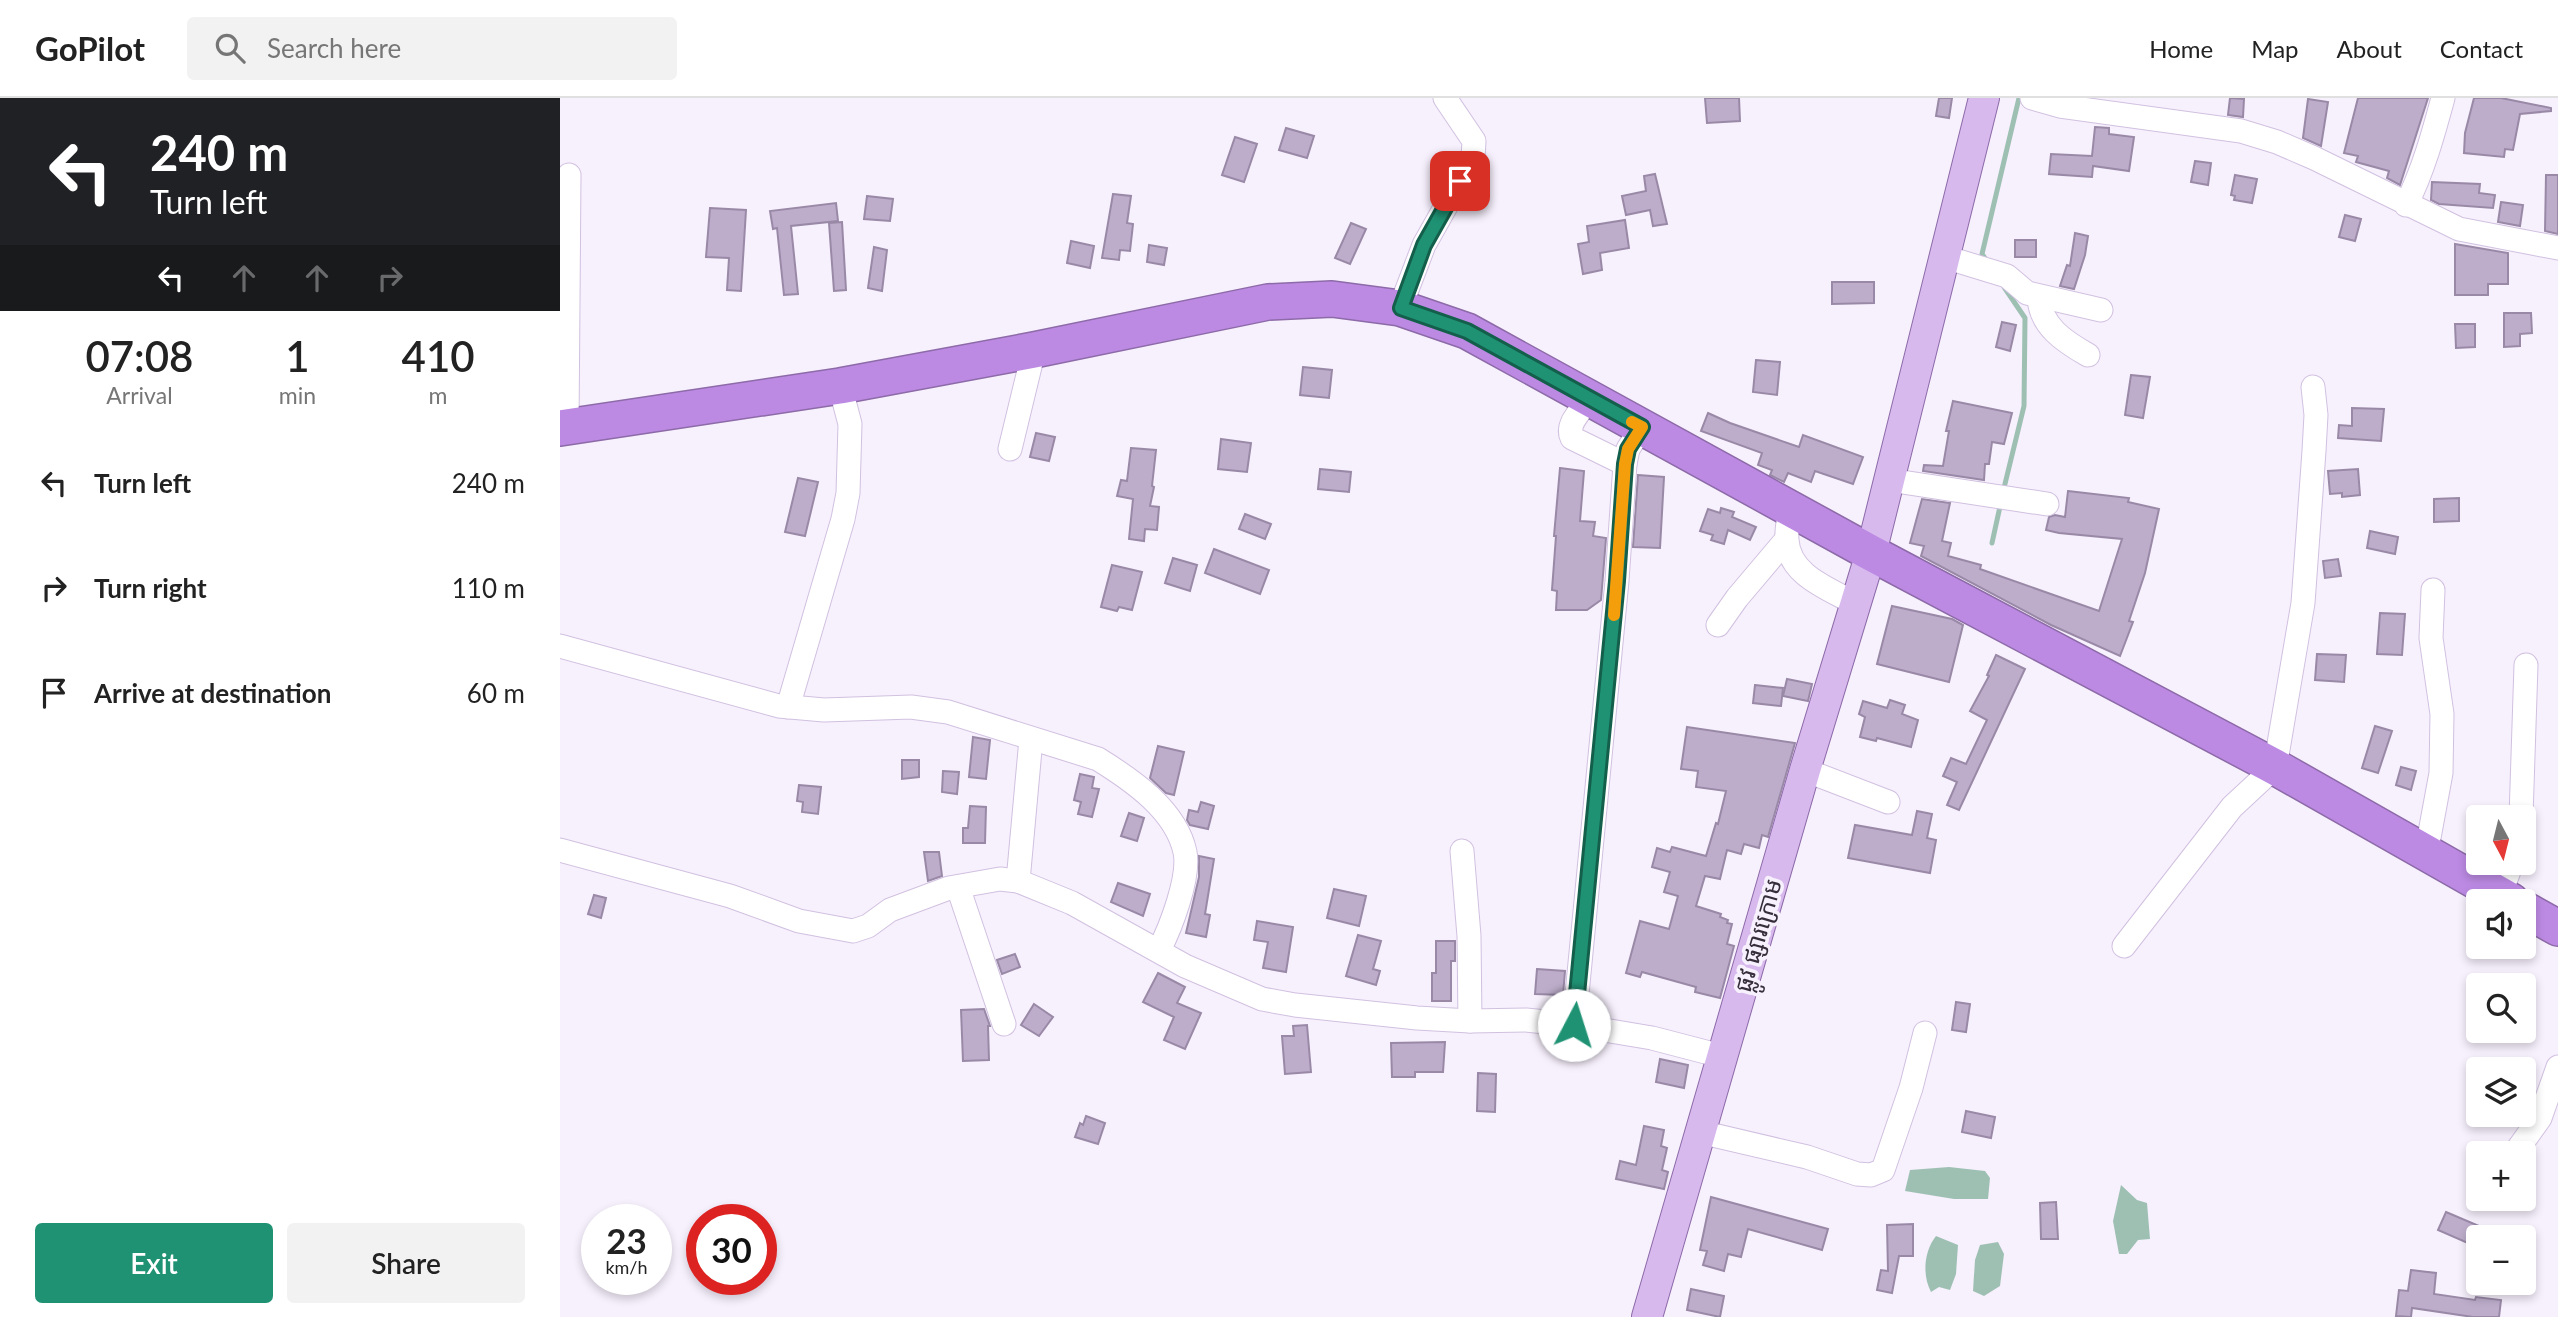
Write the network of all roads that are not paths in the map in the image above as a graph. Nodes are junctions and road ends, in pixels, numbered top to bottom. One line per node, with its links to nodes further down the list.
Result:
1 (1445, 98): 10 (street)
2 (1984, 98): 8 (main road, ផ្លូវ ផ្សារក្រោម)
3 (2443, 98): 6 (street)
4 (2034, 99): 6 (street)
5 (569, 175): 17 (street)
6 (2406, 205): 7 (street)
7 (2558, 248)
8 (1944, 257): 9 (street); 21 (main road, ផ្លូវ ផ្សារក្រោម)
9 (2039, 297): 11 (street); 13 (street)
10 (1401, 308): 12 (highway); 16 (highway)
11 (2101, 310)
12 (1034, 350): 14 (highway); 19 (street)
13 (2088, 355)
14 (841, 386): 17 (highway); 30 (street)
15 (2313, 387): 32 (street)
16 (1590, 398): 18 (highway); 20 (street)
17 (563, 427)
18 (1642, 427): 20 (street); 23 (highway)
19 (1010, 449)
20 (1625, 464): 48 (street)
21 (1889, 480): 22 (street); 24 (main road, ផ្លូវ ផ្សារក្រោម)
22 (2047, 504)
23 (1788, 524): 24 (highway); 26 (street); 27 (street)
24 (1871, 553): 26 (main road, ផ្លូវ ផ្សារក្រោម); 32 (highway)
25 (2432, 590): 38 (street)
26 (1856, 604): 33 (main road, ផ្លូវ ផ្សារក្រោម)
27 (1718, 625)
28 (560, 646): 30 (street)
29 (2526, 665): 35 (street)
30 (788, 707): 31 (street)
31 (1031, 739): 39 (street); 45 (street)
32 (2275, 767): 38 (highway); 44 (street)
33 (1805, 770): 34 (street); 50 (main road, ផ្លូវ ផ្សារក្រោម)
34 (1888, 803)
35 (2521, 805)
36 (560, 849): 40 (street)
37 (1462, 851): 46 (street)
38 (2426, 853): 41 (highway)
39 (1018, 881): 40 (street); 45 (street)
40 (958, 887): 47 (street)
41 (2488, 889)
42 (2536, 916): 43 (highway)
43 (2558, 928)
44 (2124, 946)
45 (1159, 950): 46 (street)
46 (1470, 1021): 48 (street)
47 (1004, 1024)
48 (1574, 1025): 50 (street)
49 (1925, 1033): 52 (street)
50 (1721, 1056): 52 (main road, ផ្លូវ ផ្សារក្រោម)
51 (2558, 1067): 53 (street)
52 (1700, 1132): 54 (main road, ផ្លូវ ផ្សារក្រោម)
53 (2524, 1141)
54 (1647, 1317)

